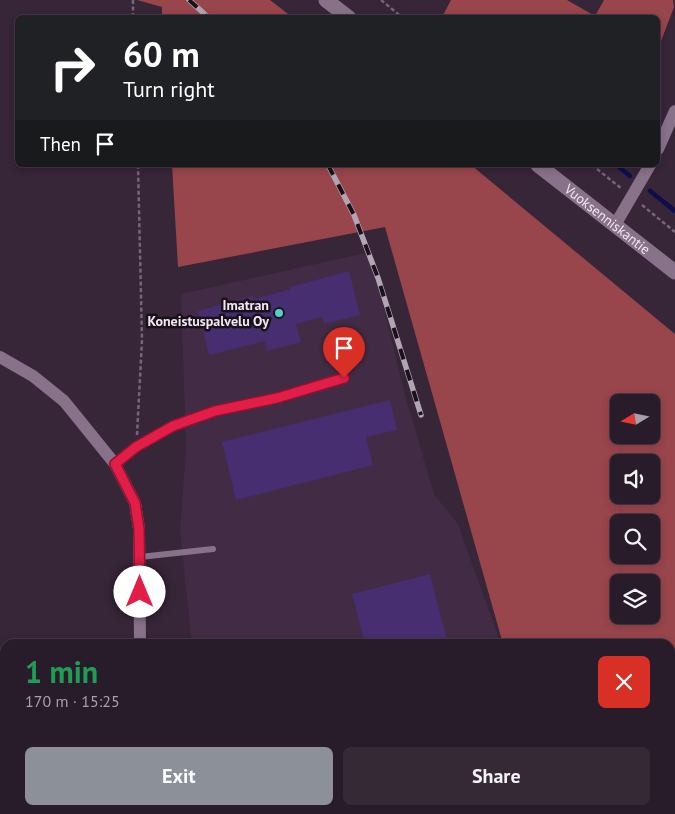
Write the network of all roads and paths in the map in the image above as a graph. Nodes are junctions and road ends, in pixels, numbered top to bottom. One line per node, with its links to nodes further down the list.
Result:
1 (133, 0): 4 (path)
2 (326, 0): 5 (street)
3 (381, 0): 6 (path)
4 (133, 15)
5 (345, 15)
6 (399, 15)
7 (675, 111): 8 (street)
8 (660, 145)
9 (138, 167): 16 (path)
10 (541, 167): 12 (street, Vuoksenniskantie)
11 (649, 167): 12 (street)
12 (615, 225): 13 (street, Vuoksenniskantie)
13 (675, 272)
14 (0, 357): 17 (street)
15 (344, 378): 16 (lane)
16 (136, 447): 17 (lane)
17 (115, 464): 19 (street)
18 (213, 549): 19 (lane)
19 (140, 557): 20 (street)
20 (140, 639)

